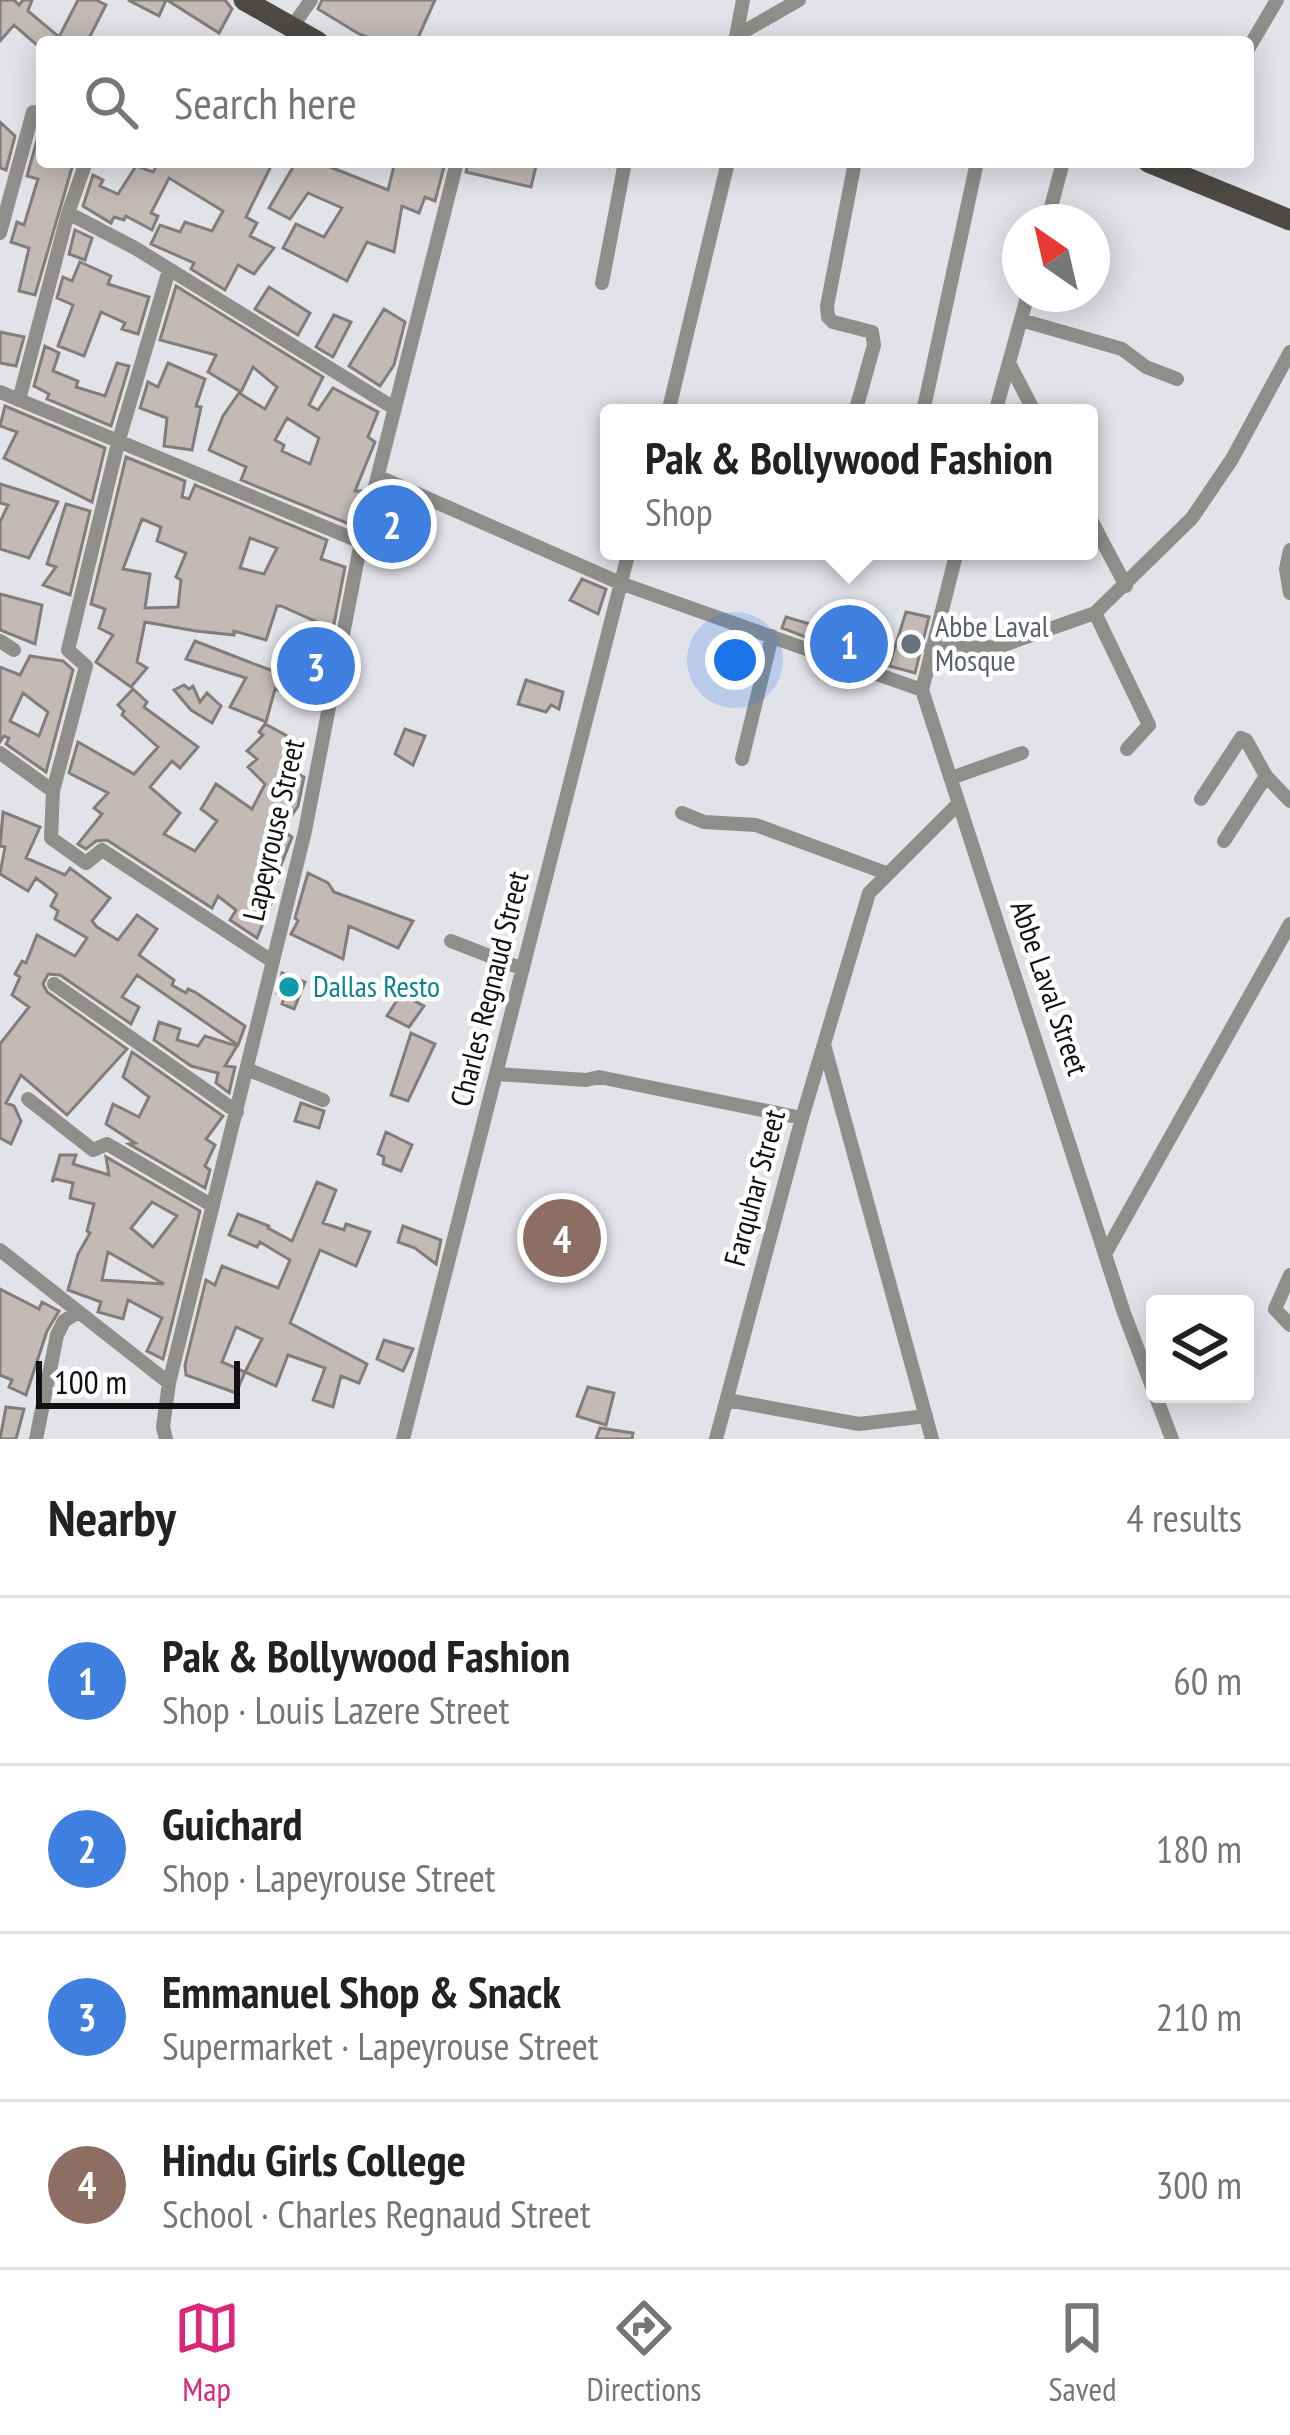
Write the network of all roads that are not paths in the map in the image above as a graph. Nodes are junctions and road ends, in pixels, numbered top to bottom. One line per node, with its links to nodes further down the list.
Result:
1 (244, 0): 6 (main road)
2 (311, 0): 6 (street)
3 (743, 0): 8 (street)
4 (799, 0): 9 (street)
5 (1277, 0): 10 (street)
6 (292, 27): 7 (main road)
7 (308, 36)
8 (737, 36)
9 (741, 36)
10 (1254, 39)
11 (33, 112): 21 (street)
12 (0, 159): 21 (street)
13 (84, 168): 23 (street)
14 (455, 168): 40 (street, Lapeyrouse Street)
15 (624, 168): 27 (street)
16 (727, 168): 35 (street)
17 (854, 168): 36 (street)
18 (976, 168): 37 (street)
19 (1062, 168): 22 (street)
20 (1183, 169): 24 (main road)
21 (14, 172): 25 (street)
22 (1053, 204)
23 (68, 213): 26 (street); 34 (street)
24 (1290, 220)
25 (0, 233)
26 (169, 271): 40 (street); 41 (street)
27 (602, 283)
28 (1023, 312): 29 (street)
29 (1021, 320): 31 (street); 32 (street)
30 (1290, 352): 49 (street)
31 (1009, 363): 38 (street); 39 (street)
32 (1177, 379)
33 (0, 392): 34 (street)
34 (19, 400): 41 (street)
35 (670, 404)
36 (857, 404)
37 (925, 404)
38 (998, 404)
39 (1030, 404)
40 (394, 408): 42 (street, Lapeyrouse Street)
41 (118, 443): 44 (street); 61 (street)
42 (379, 476): 44 (street, Lapeyrouse Street); 48 (street)
43 (1098, 533): 49 (street)
44 (361, 542): 70 (street, Lapeyrouse Street)
45 (1290, 550): 50 (street)
46 (626, 560): 48 (street, Charles Regnaud Street)
47 (955, 560): 53 (street, Abbe Laval Street)
48 (620, 583): 52 (street); 71 (street, Charles Regnaud Street)
49 (1126, 586): 51 (street)
50 (1290, 593)
51 (1095, 613): 53 (street); 55 (street)
52 (772, 636): 54 (street); 58 (street)
53 (930, 649): 54 (street, Abbe Laval Street)
54 (922, 690): 60 (street, Abbe Laval Street)
55 (1127, 749)
56 (0, 753): 61 (street)
57 (1022, 753): 60 (street)
58 (742, 759)
59 (1266, 776): 62 (street); 63 (street); 66 (street)
60 (951, 778): 64 (street, Abbe Laval Street)
61 (53, 791): 70 (street)
62 (1202, 799)
63 (1290, 801)
64 (958, 804): 67 (street, Farquhar Street); 82 (street, Abbe Laval Street)
65 (682, 813): 67 (street)
66 (1224, 841)
67 (886, 872): 73 (street, Farquhar Street)
68 (1290, 924): 82 (street)
69 (451, 941): 71 (street)
70 (272, 961): 74 (street, Lapeyrouse Street)
71 (523, 969): 75 (street, Charles Regnaud Street)
72 (54, 984): 78 (street)
73 (825, 1048): 79 (street, Farquhar Street); 88 (street)
74 (248, 1070): 77 (street); 78 (street, Lapeyrouse Street)
75 (497, 1074): 79 (street); 91 (street, Charles Regnaud Street)
76 (28, 1099): 80 (street)
77 (323, 1100)
78 (237, 1112): 80 (street, Lapeyrouse Street)
79 (802, 1118): 87 (street, Farquhar Street)
80 (213, 1205): 86 (street, Lapeyrouse Street)
81 (0, 1250): 84 (street)
82 (1106, 1252): 94 (street, Abbe Laval Street)
83 (1290, 1275): 85 (street)
84 (78, 1312): 86 (street); 89 (street)
85 (1290, 1325)
86 (170, 1382): 90 (street, Lapeyrouse Street)
87 (727, 1400): 88 (street); 92 (street, Farquhar Street)
88 (926, 1416): 93 (street)
89 (36, 1439)
90 (166, 1439)
91 (403, 1439)
92 (716, 1439)
93 (932, 1439)
94 (1172, 1439)

